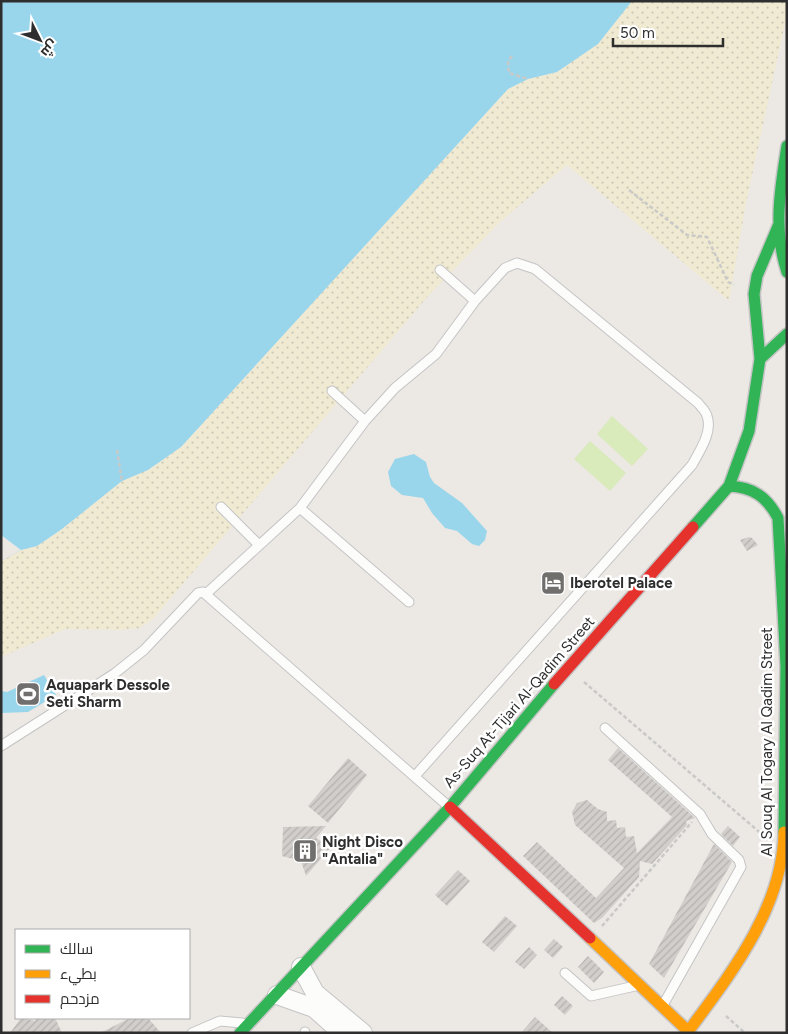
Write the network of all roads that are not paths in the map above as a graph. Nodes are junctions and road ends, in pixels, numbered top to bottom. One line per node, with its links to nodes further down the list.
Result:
1 (787, 146): 2 (main road)
2 (779, 224): 4 (main road); 7 (main road, As-Suq At-Tijari Al-Qadim Street)
3 (440, 270): 5 (lane)
4 (787, 272)
5 (475, 301): 9 (lane); 20 (lane)
6 (787, 334): 7 (main road)
7 (760, 358): 10 (main road, As-Suq At-Tijari Al-Qadim Street)
8 (332, 391): 9 (lane)
9 (365, 421): 12 (lane)
10 (729, 486): 15 (main road, Al Souq Al Togary Al Qadim Street); 21 (main road, As-Suq At-Tijari Al-Qadim Street)
11 (221, 507): 13 (lane)
12 (300, 508): 13 (lane); 16 (lane)
13 (258, 544): 14 (lane)
14 (207, 593): 19 (lane); 20 (lane)
15 (785, 600): 17 (main road, Al Souq Al Togary Al Qadim Street)
16 (409, 602)
17 (786, 667): 28 (main road, Al Souq Al Togary Al Qadim Street)
18 (606, 728): 26 (lane)
19 (1, 746)
20 (415, 776): 21 (lane)
21 (450, 807): 22 (main road, As-Suq At-Tijari Al-Qadim Street); 24 (main road)
22 (301, 967): 25 (main road, As-Suq At-Tijari Al-Qadim Street); 31 (street)
23 (565, 974): 24 (lane)
24 (640, 985): 26 (main road)
25 (277, 994): 27 (main road, As-Suq At-Tijari Al-Qadim Street); 30 (street)
26 (663, 1005): 28 (main road)
27 (244, 1028): 29 (lane)
28 (687, 1032)
29 (192, 1033)
30 (342, 1033)
31 (364, 1033)

